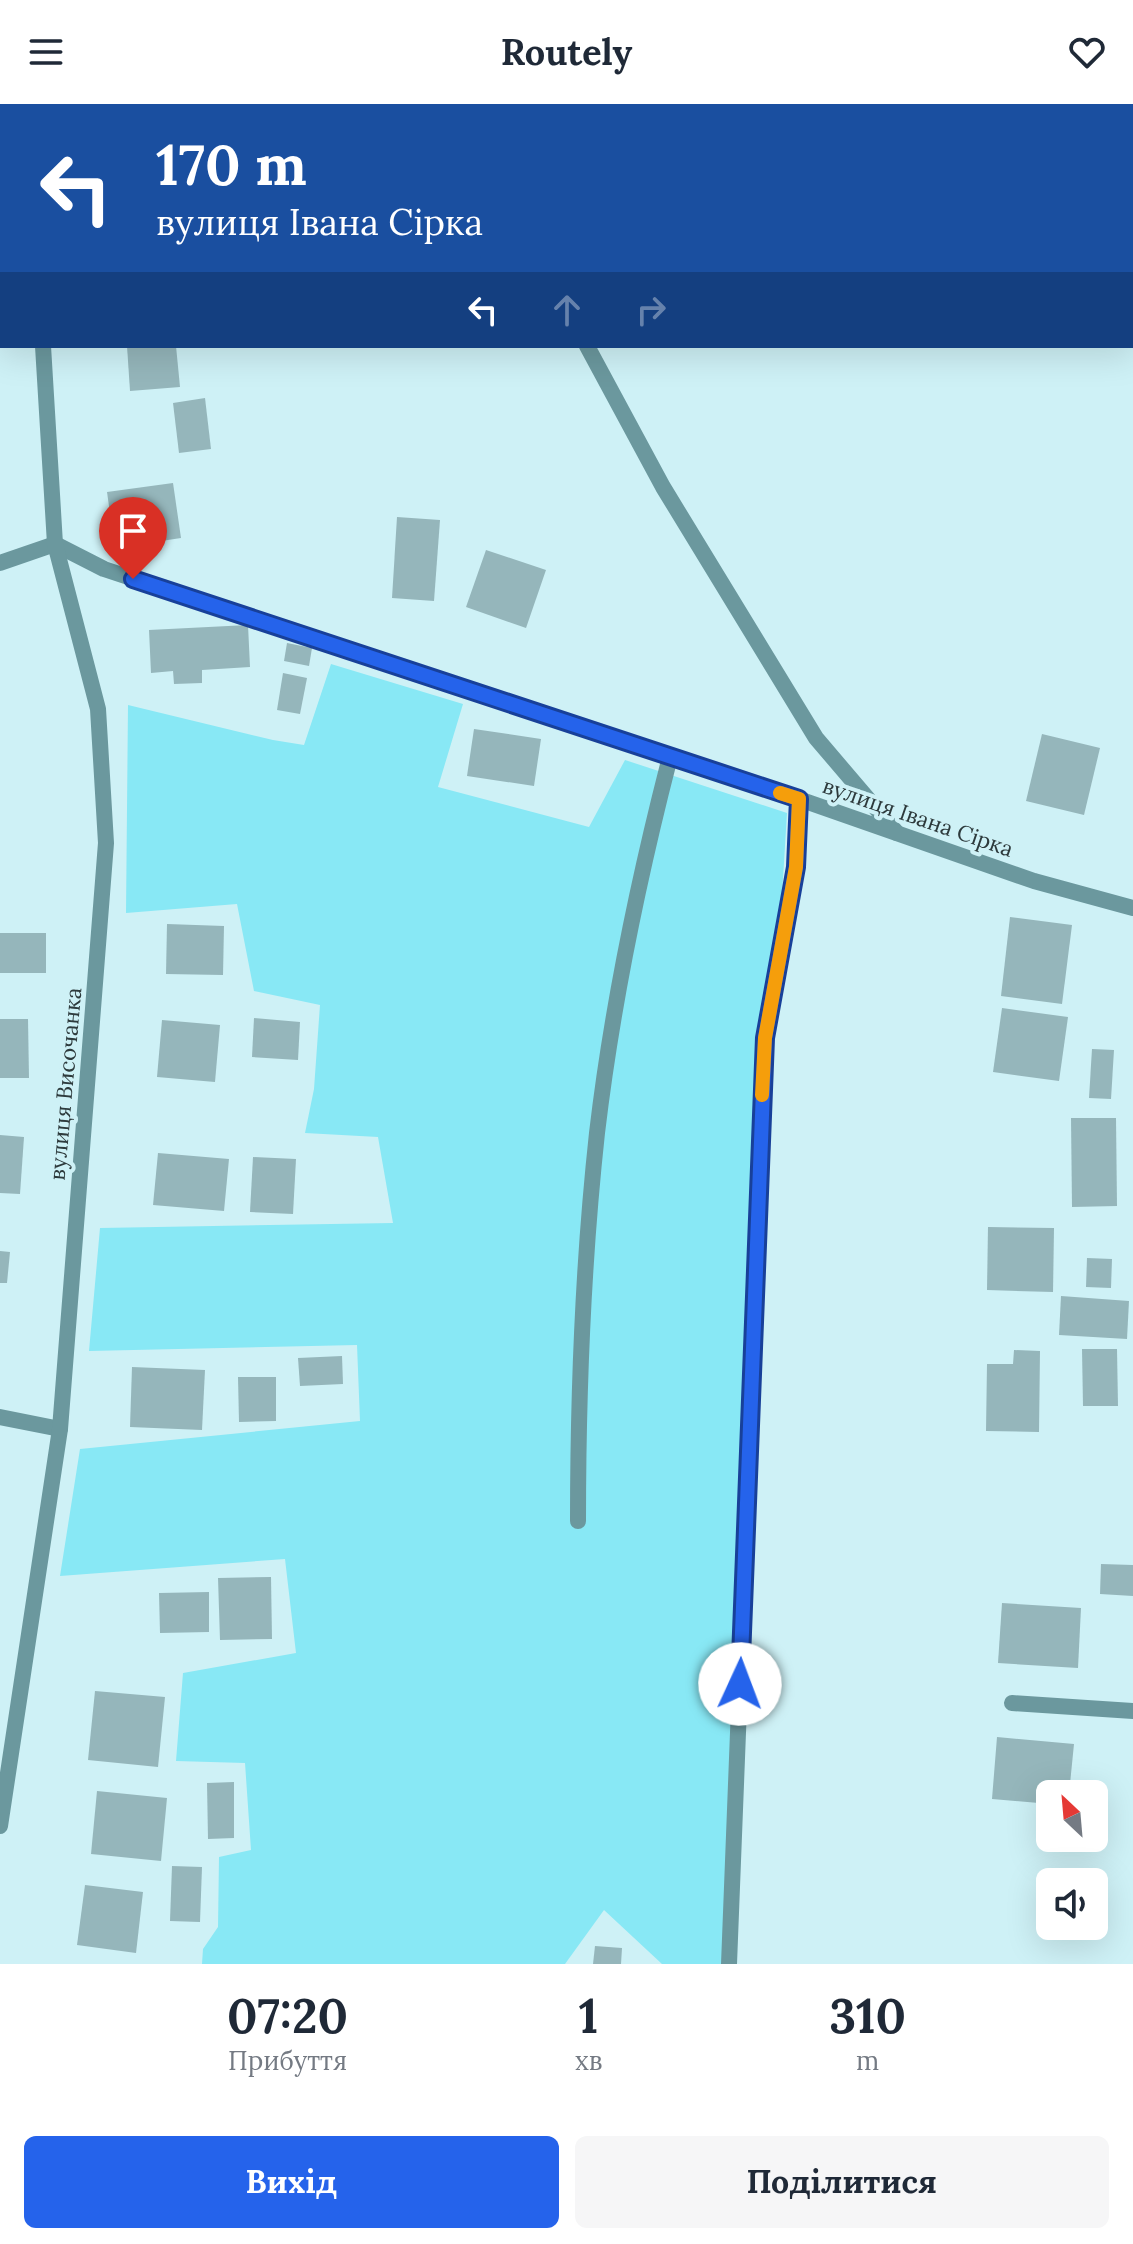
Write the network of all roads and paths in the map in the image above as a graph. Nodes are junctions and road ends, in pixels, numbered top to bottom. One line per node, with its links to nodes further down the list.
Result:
1 (43, 348): 3 (street, вулиця Височанка)
2 (588, 348): 7 (street)
3 (55, 544): 4 (street); 5 (street, вулиця Івана Сірка); 10 (street, вулиця Височанка)
4 (0, 563)
5 (670, 757): 6 (street, вулиця Івана Сірка); 11 (street)
6 (799, 799): 7 (street, вулиця Івана Сірка); 15 (street)
7 (897, 833): 8 (street, вулиця Івана Сірка)
8 (1133, 908)
9 (0, 1417): 10 (street)
10 (60, 1429): 14 (street, вулиця Височанка)
11 (578, 1521)
12 (1012, 1703): 13 (street)
13 (1133, 1711)
14 (0, 1826)
15 (729, 1964)

